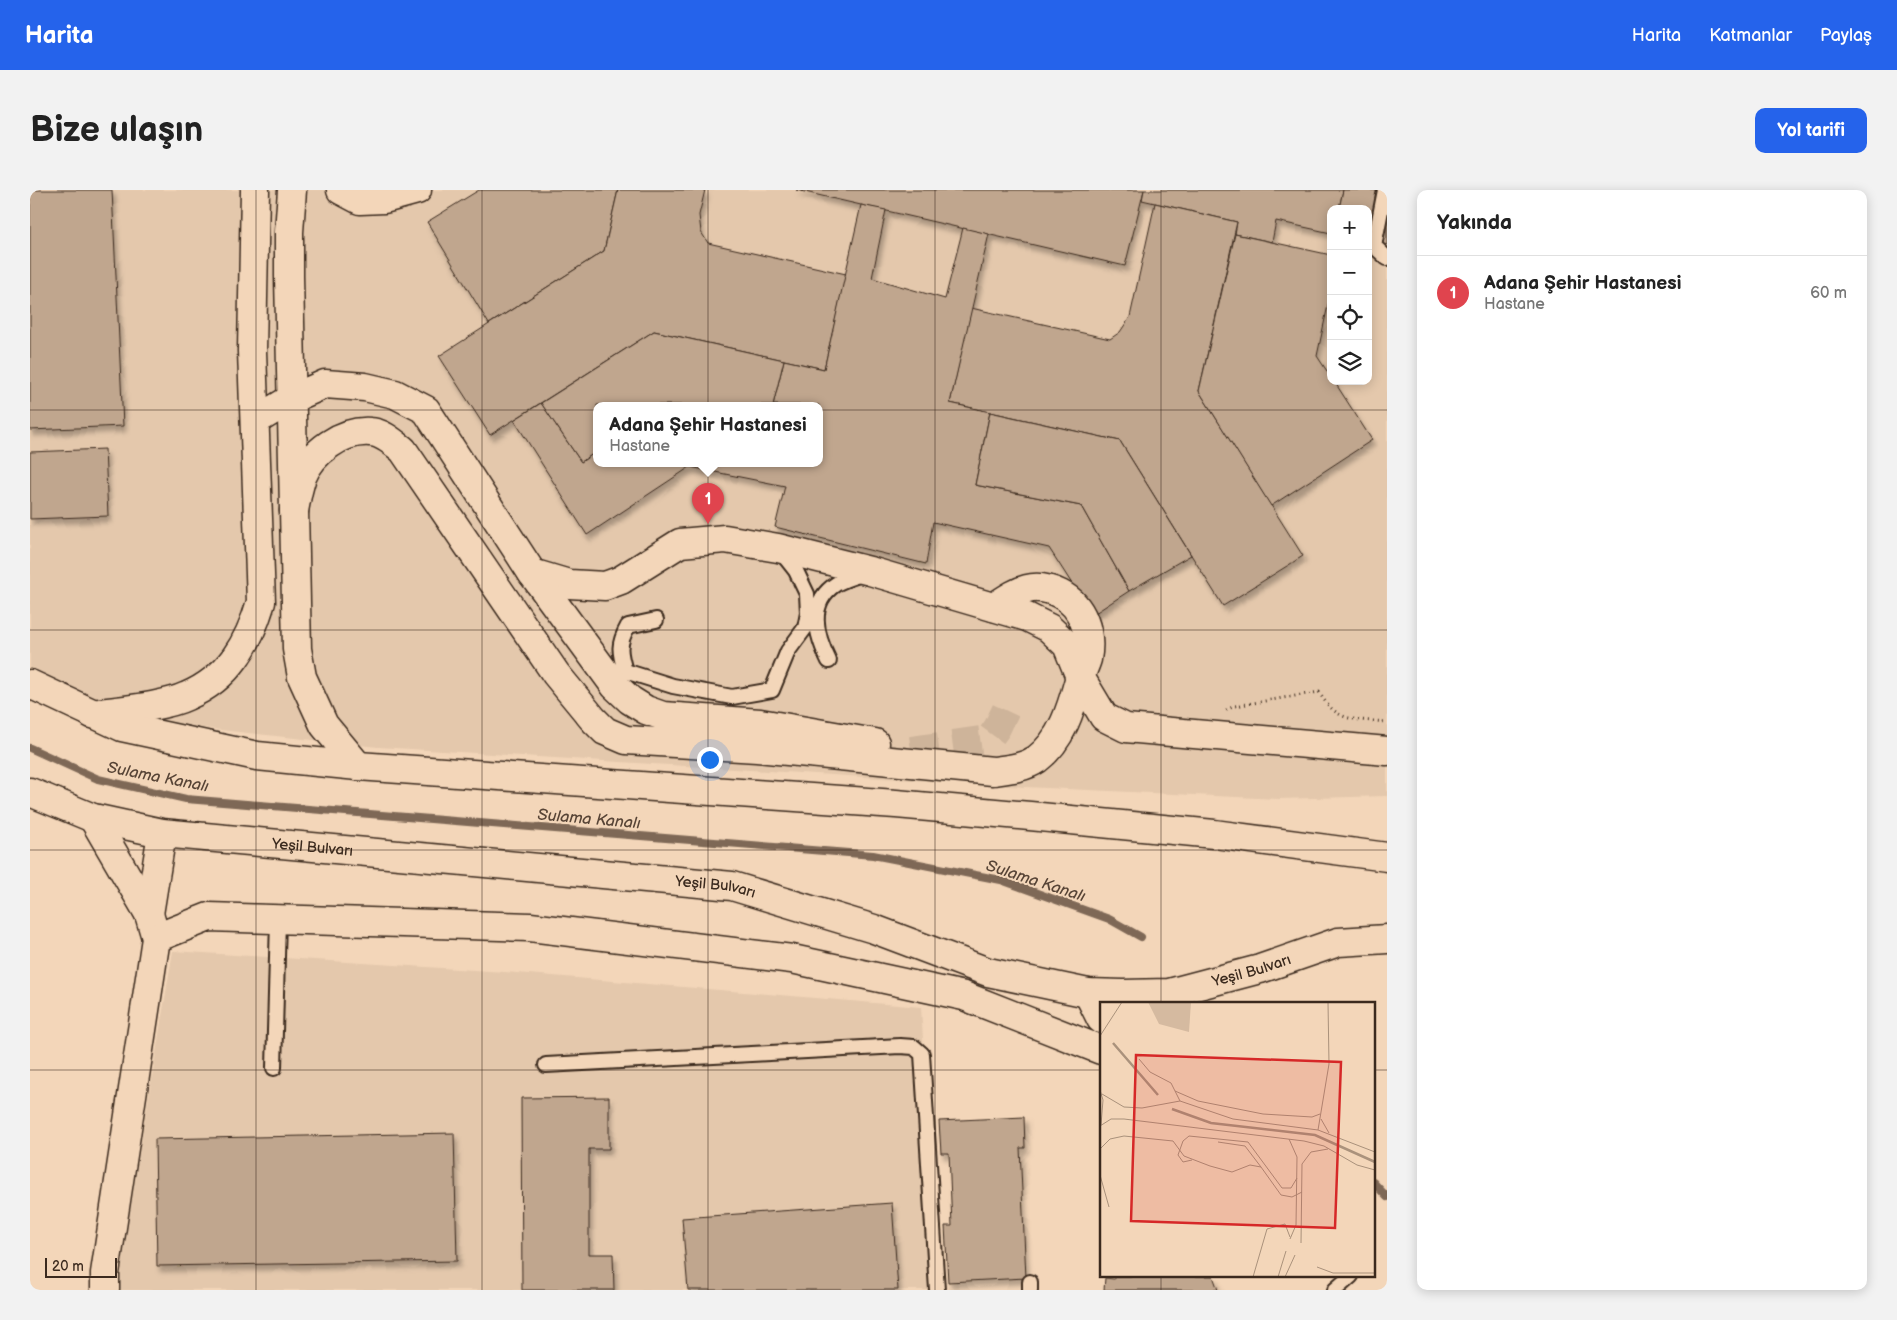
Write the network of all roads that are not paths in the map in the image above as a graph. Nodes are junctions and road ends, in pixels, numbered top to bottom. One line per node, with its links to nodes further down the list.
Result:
1 (256, 190): 8 (street)
2 (292, 190): 7 (street)
3 (341, 190): 4 (street)
4 (418, 190)
5 (1385, 190): 6 (lane)
6 (1387, 258)
7 (291, 399): 8 (street); 9 (street); 12 (street)
8 (254, 420): 18 (street)
9 (294, 511): 16 (street); 21 (street)
10 (778, 548): 11 (street); 12 (street); 14 (lane)
11 (870, 571): 13 (street); 15 (lane)
12 (532, 573): 19 (street)
13 (994, 607): 16 (street); 16 (street)
14 (656, 620)
15 (829, 661)
16 (1080, 678): 20 (street)
17 (30, 684): 18 (street)
18 (92, 714): 21 (street)
19 (911, 750)
20 (1387, 751)
21 (358, 766): 25 (street)
22 (30, 792): 23 (street, Yeşil Bulvarı)
23 (93, 818): 24 (street, Yeşil Bulvarı); 27 (street)
24 (162, 833): 27 (street); 29 (street, Yeşil Bulvarı)
25 (1387, 856)
26 (278, 920): 27 (street); 31 (street); 33 (lane)
27 (152, 926): 35 (street)
28 (1387, 939): 29 (street, Yeşil Bulvarı)
29 (1088, 993): 30 (street)
30 (1100, 1018)
31 (1100, 1050)
32 (546, 1065): 36 (lane)
33 (274, 1068)
34 (1349, 1278): 37 (lane)
35 (104, 1290)
36 (937, 1290)
37 (1335, 1290)

